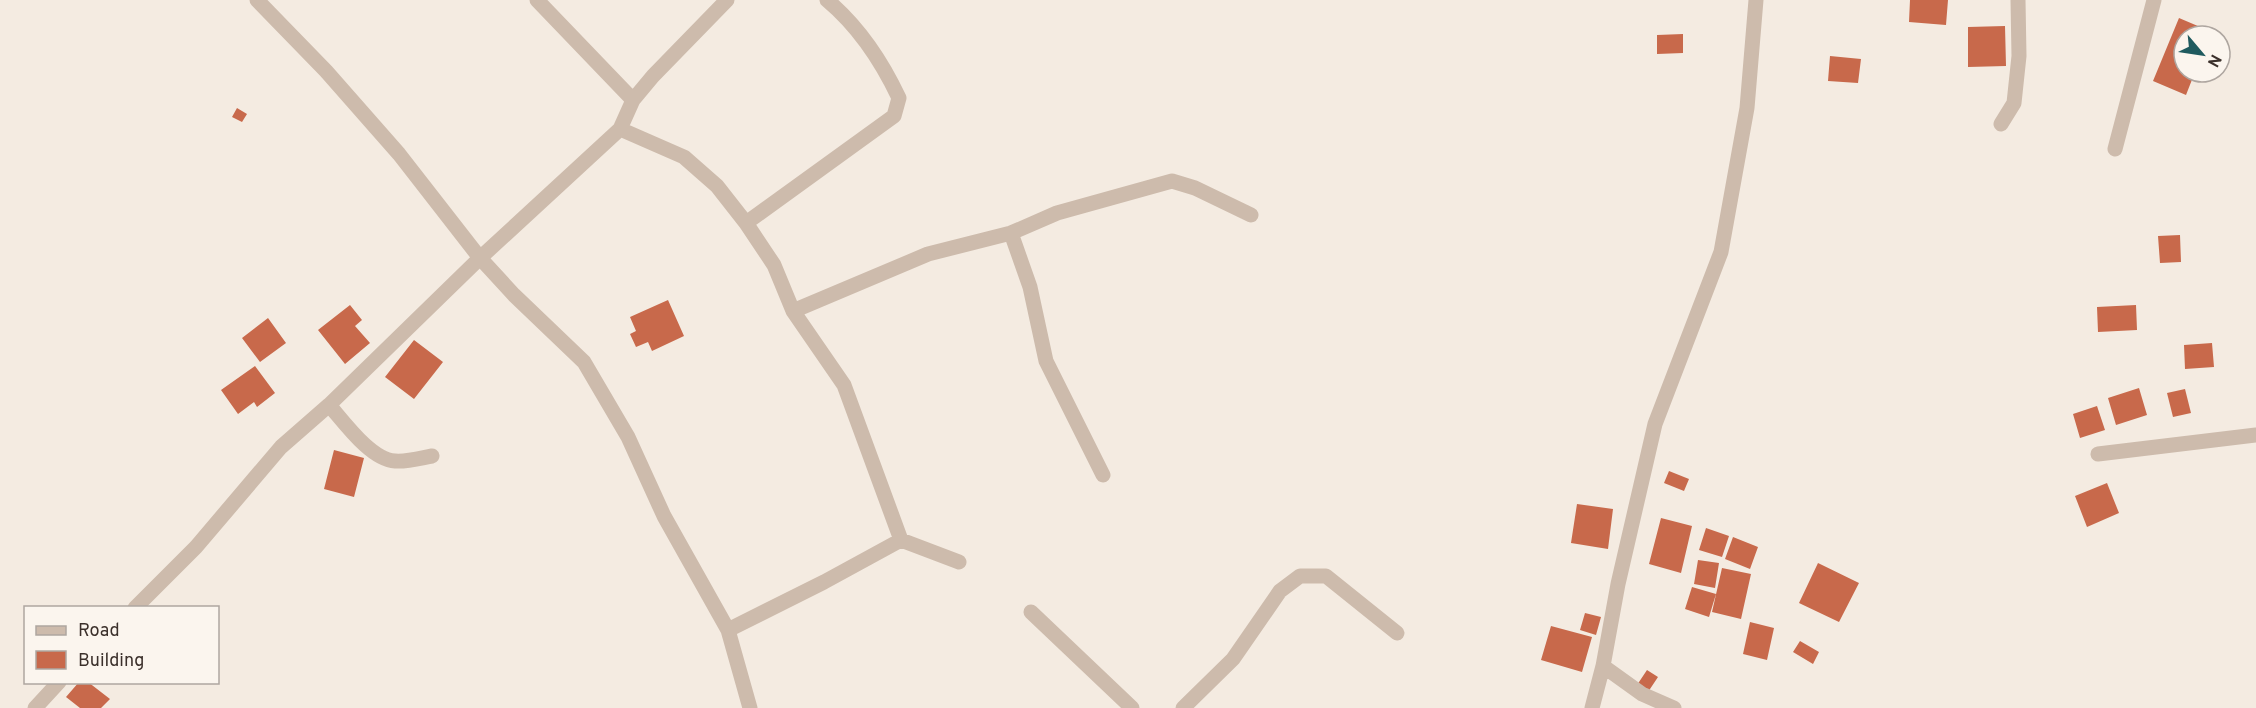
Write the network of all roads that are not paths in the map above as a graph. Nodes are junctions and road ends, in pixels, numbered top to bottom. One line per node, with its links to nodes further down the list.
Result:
1 (257, 0): 15 (street)
2 (537, 0): 8 (street)
3 (727, 0): 8 (street)
4 (827, 0): 13 (street)
5 (1756, 0): 28 (street)
6 (2018, 0): 9 (street)
7 (2154, 0): 11 (street)
8 (633, 100): 10 (street)
9 (2001, 124)
10 (620, 129): 13 (street); 15 (street)
11 (2115, 149)
12 (1251, 215): 14 (street)
13 (746, 223): 16 (street)
14 (1011, 233): 16 (street); 21 (street)
15 (480, 258): 17 (street); 26 (street)
16 (793, 311): 22 (street)
17 (329, 405): 20 (street); 24 (street)
18 (2256, 435): 19 (street)
19 (2098, 454)
20 (432, 456)
21 (1103, 475)
22 (901, 540): 23 (street); 26 (street)
23 (959, 562)
24 (137, 606)
25 (1031, 612): 32 (street)
26 (728, 630): 31 (street)
27 (1397, 633): 33 (street)
28 (1603, 666): 34 (street); 35 (street)
29 (57, 684): 30 (street)
30 (35, 708)
31 (750, 708)
32 (1132, 708)
33 (1183, 708)
34 (1592, 708)
35 (1674, 708)

